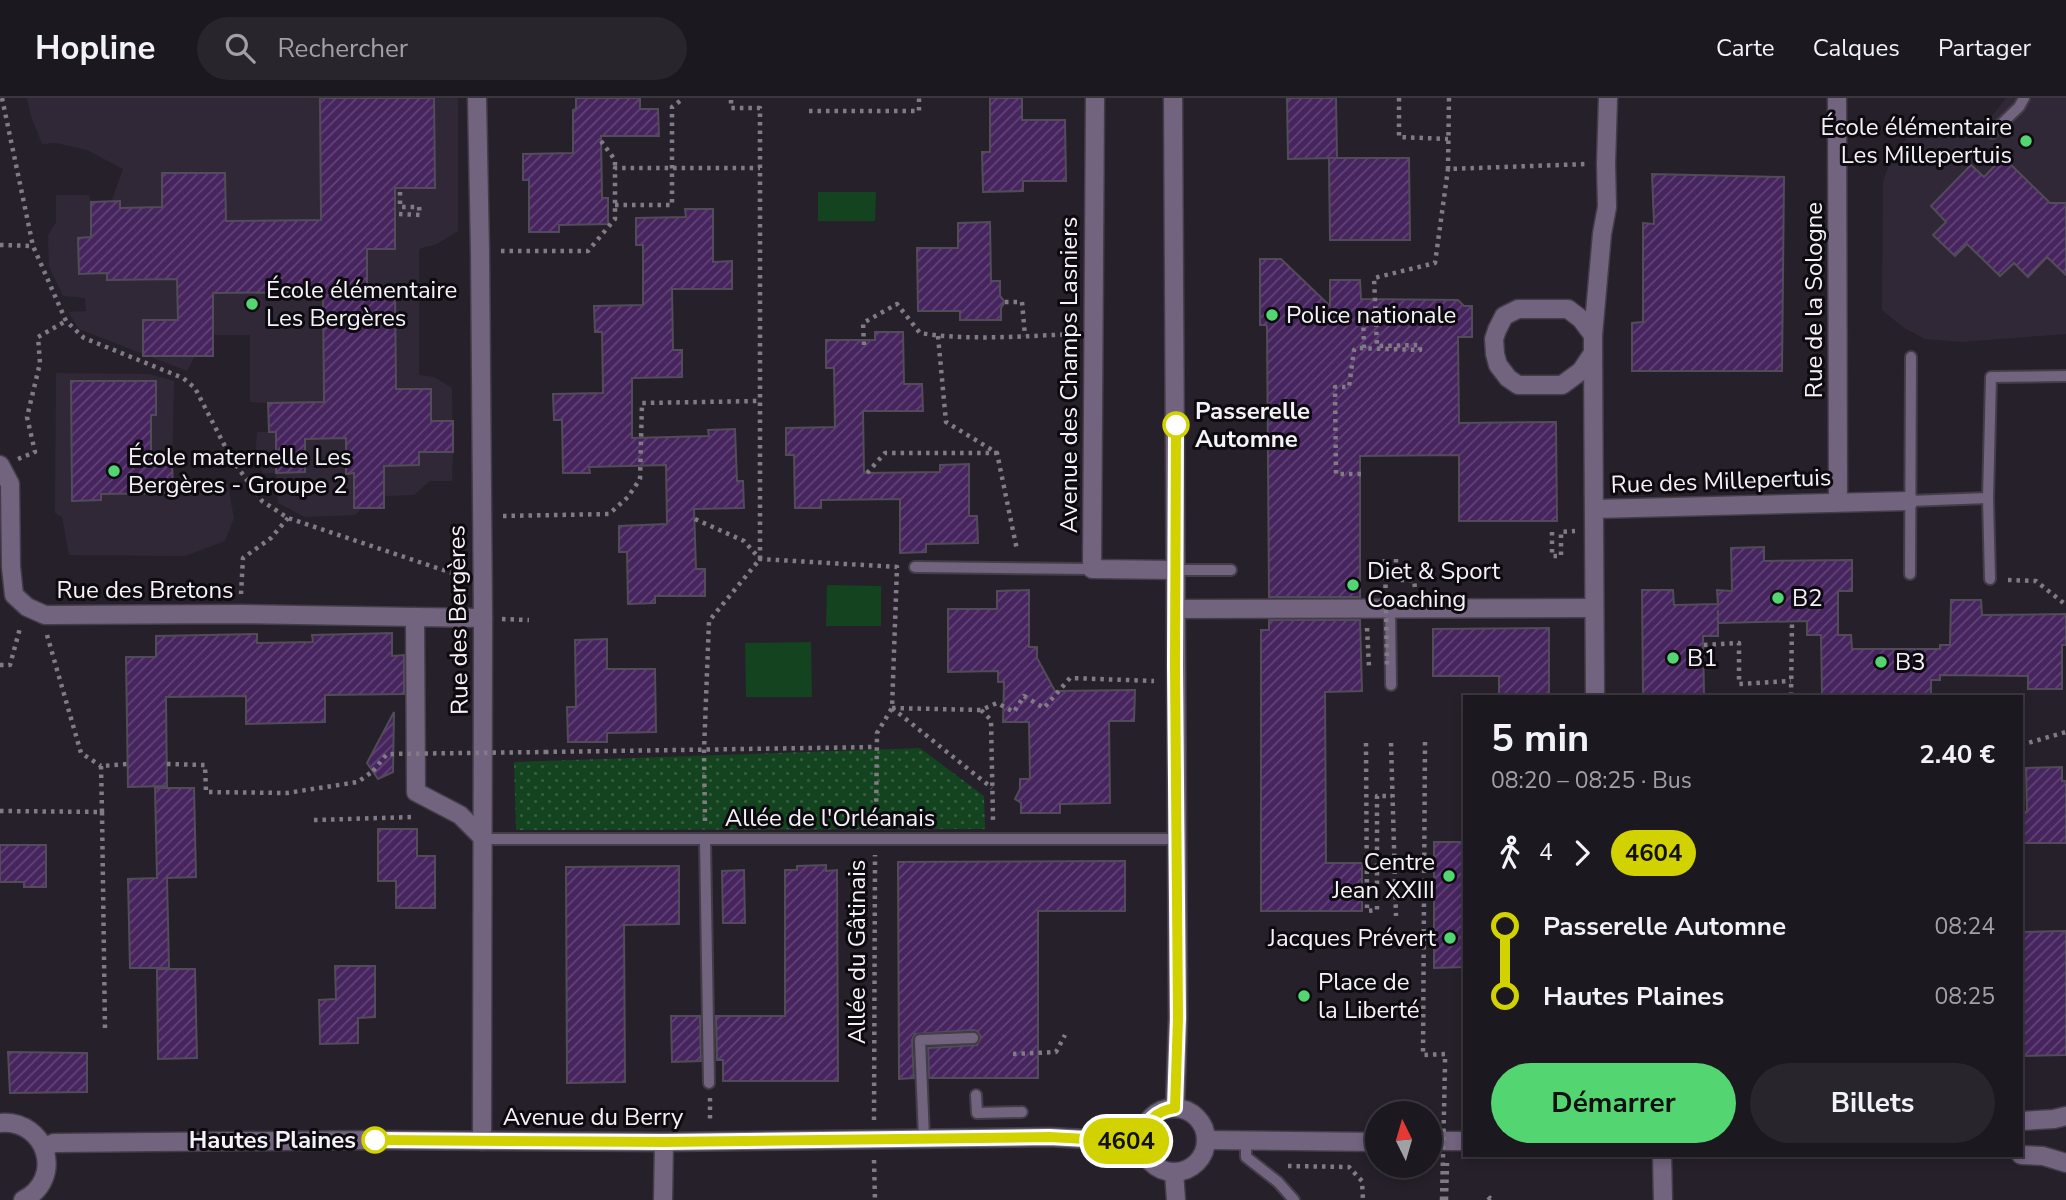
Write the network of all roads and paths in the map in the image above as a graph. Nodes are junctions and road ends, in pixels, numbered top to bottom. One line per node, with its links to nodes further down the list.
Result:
1 (2, 98): 26 (path)
2 (477, 98): 27 (street, Rue des Bergères)
3 (684, 98): 20 (path)
4 (732, 98): 19 (path)
5 (919, 98): 13 (path)
6 (1095, 98): 31 (street, Avenue des Champs Lasniers)
7 (1173, 98): 59 (street)
8 (1399, 98): 15 (path)
9 (1449, 98): 15 (path)
10 (1608, 98): 17 (street)
11 (1837, 98): 46 (street, Rue de la Sologne)
12 (2024, 98): 14 (lane)
13 (808, 111)
14 (1992, 133)
15 (1448, 139): 21 (path)
16 (601, 141): 18 (path)
17 (1606, 164): 21 (path); 34 (street)
18 (615, 168): 20 (path); 23 (path)
19 (760, 168): 20 (path); 39 (path)
20 (672, 169): 23 (path)
21 (1448, 169): 29 (path)
22 (400, 192): 24 (path)
23 (615, 205): 27 (path)
24 (399, 214)
25 (0, 245): 26 (path)
26 (33, 246): 30 (path)
27 (480, 251): 48 (street, Rue des Bergères)
28 (1005, 302): 33 (path)
29 (1376, 311): 36 (path); 36 (path)
30 (66, 321): 41 (path); 49 (path)
31 (1093, 332): 33 (path); 58 (street, Avenue des Champs Lasniers)
32 (937, 336): 33 (path); 35 (path); 40 (path)
33 (1025, 336)
34 (1593, 344): 34 (street); 47 (street)
35 (864, 345)
36 (1364, 348): 43 (path)
37 (1911, 357): 45 (lane)
38 (2066, 376): 44 (lane)
39 (760, 401): 48 (path); 53 (path)
40 (997, 453): 42 (path); 57 (path)
41 (1, 465): 66 (street, Rue des Bretons)
42 (867, 473)
43 (1361, 474)
44 (1988, 498): 45 (lane); 62 (lane)
45 (1909, 500): 46 (street, Rue des Millepertuis); 61 (lane)
46 (1838, 502): 47 (street, Rue des Millepertuis)
47 (1595, 509): 67 (street, Rue des Millepertuis)
48 (481, 516): 64 (street, Rue des Bergères)
49 (288, 518): 64 (path); 71 (path)
50 (695, 519): 53 (path)
51 (1560, 531): 52 (path)
52 (1552, 532)
53 (760, 559): 87 (path); 95 (path)
54 (1385, 559): 81 (path, bridge)
55 (1396, 559): 63 (path)
56 (915, 567): 57 (lane)
57 (1021, 568): 58 (lane)
58 (1092, 569): 59 (street)
59 (1176, 570): 60 (lane); 68 (street)
60 (1231, 570)
61 (1910, 574)
62 (1990, 579): 65 (path)
63 (1414, 580)
64 (482, 583): 74 (street, Rue des Bergères)
65 (2066, 605)
66 (27, 607): 72 (street, Rue des Bretons); 79 (path)
67 (1594, 608): 69 (street); 85 (street, Rue des Millepertuis)
68 (1176, 609): 70 (street); 82 (street)
69 (1390, 609): 70 (street); 84 (lane)
70 (1367, 610): 80 (path)
71 (240, 614): 72 (street, Rue des Bretons); 73 (street, Rue des Bretons)
72 (45, 615): 98 (path)
73 (415, 617): 74 (street, Rue des Bretons); 106 (street)
74 (483, 618): 106 (street, Rue des Bergères)
75 (508, 620): 76 (path)
76 (529, 620)
77 (1792, 622): 83 (path)
78 (1704, 645): 83 (path)
79 (0, 664)
80 (1369, 667)
81 (1388, 667)
82 (1175, 681): 88 (path); 108 (street)
83 (1791, 681): 86 (path)
84 (1391, 685)
85 (1595, 695)
86 (1791, 695)
87 (892, 708): 88 (path); 94 (path, Allée du Gâtinais); 99 (path)
88 (981, 710): 99 (path)
89 (2066, 732): 93 (path)
90 (1424, 742): 144 (path, bridge)
91 (1366, 743): 100 (path)
92 (1391, 743): 100 (path)
93 (2023, 744)
94 (877, 747): 95 (path); 105 (path, Allée du Gâtinais)
95 (704, 751): 97 (path, bridge); 109 (path)
96 (128, 764): 98 (path)
97 (167, 764)
98 (101, 766): 102 (path)
99 (992, 789): 107 (path)
100 (1392, 796): 110 (path)
101 (0, 811): 102 (path)
102 (102, 812): 111 (path)
103 (420, 816): 104 (path)
104 (314, 820)
105 (876, 838): 107 (lane, Allée de l'Orléanais); 109 (lane, Allée de l'Orléanais); 123 (path, Allée du Gâtinais)
106 (484, 839): 109 (lane, Allée de l'Orléanais); 126 (street, Rue des Bergères)
107 (993, 839): 108 (lane, Allée de l'Orléanais)
108 (1177, 839): 117 (street)
109 (705, 840): 115 (lane)
110 (1396, 916)
111 (105, 1030)
112 (1065, 1035): 114 (path)
113 (973, 1038): 122 (lane)
114 (1013, 1054)
115 (709, 1083): 129 (path)
116 (975, 1095): 118 (lane)
117 (1175, 1108): 124 (street); 130 (street)
118 (1022, 1112)
119 (2066, 1116): 120 (street)
120 (2023, 1121)
121 (0, 1124): 132 (street)
122 (924, 1138): 123 (street, Avenue du Berry); 130 (street, Avenue du Berry)
123 (874, 1139): 129 (street, Avenue du Berry); 140 (path, Allée du Gâtinais)
124 (1206, 1140): 125 (street); 137 (street)
125 (1245, 1140): 131 (street); 142 (lane)
126 (482, 1141): 128 (street, Avenue du Berry); 132 (street, Avenue du Berry)
127 (1447, 1141): 144 (path)
128 (664, 1142): 129 (street, Avenue du Berry); 139 (street)
129 (710, 1142)
130 (1142, 1142): 137 (street)
131 (1365, 1142)
132 (44, 1149): 138 (street)
133 (2023, 1154): 136 (street)
134 (1662, 1157): 145 (street)
135 (1286, 1159): 143 (path)
136 (2066, 1163)
137 (1174, 1172): 141 (street)
138 (23, 1200)
139 (663, 1200)
140 (875, 1200)
141 (1176, 1200)
142 (1294, 1200)
143 (1363, 1200)
144 (1444, 1200)
145 (1663, 1200)

